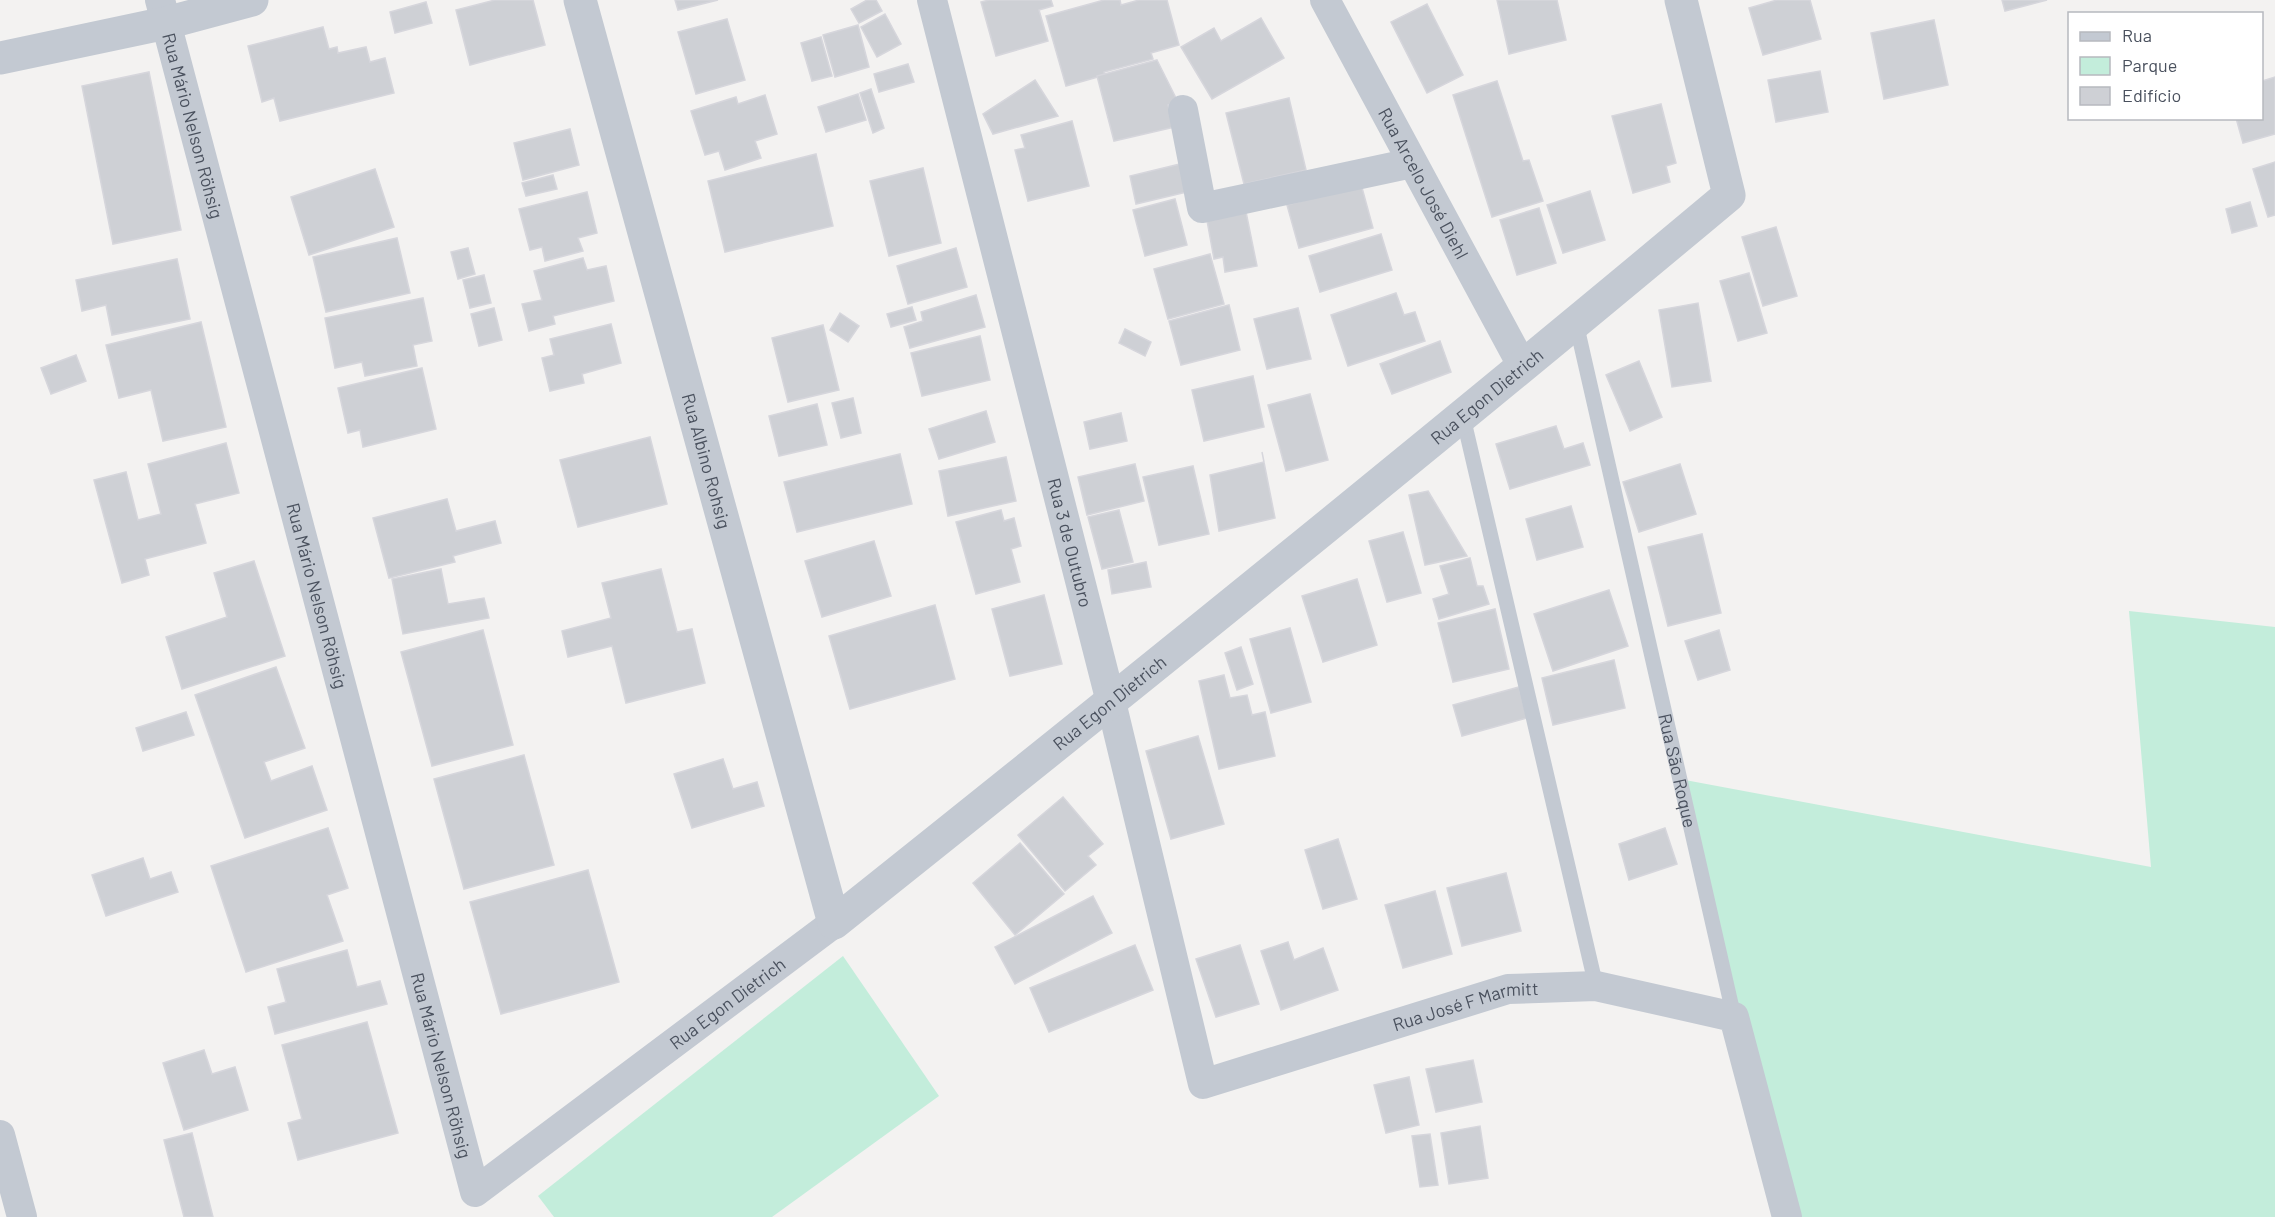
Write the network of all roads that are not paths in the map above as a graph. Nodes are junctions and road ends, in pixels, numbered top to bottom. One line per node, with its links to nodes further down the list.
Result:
1 (252, 0): 6 (street)
2 (580, 0): 14 (street, Rua Albino Rohsig)
3 (932, 0): 13 (street, Rua 3 de Outubro)
4 (1325, 0): 9 (street, Rua Arcelo José Diehl)
5 (1681, 0): 10 (street, Rua Egon Dietrich)
6 (163, 11): 7 (street); 19 (street, Rua Mário Nelson Röhsig)
7 (0, 58)
8 (1183, 110): 9 (street)
9 (1412, 162): 11 (street, Rua Arcelo José Diehl)
10 (1576, 323): 11 (street, Rua Egon Dietrich); 16 (lane, Rua São Roque)
11 (1523, 367): 12 (street, Rua Egon Dietrich)
12 (1463, 417): 13 (street, Rua Egon Dietrich); 15 (lane)
13 (1111, 702): 14 (street, Rua Egon Dietrich); 17 (street, Rua 3 de Outubro)
14 (834, 922): 19 (street, Rua Egon Dietrich)
15 (1596, 986): 16 (street, Rua José F Marmitt); 17 (street, Rua José F Marmitt)
16 (1734, 1017): 21 (street, Rua São Roque)
17 (1203, 1084)
18 (0, 1135): 20 (street)
19 (475, 1192)
20 (22, 1217)
21 (1787, 1217)

